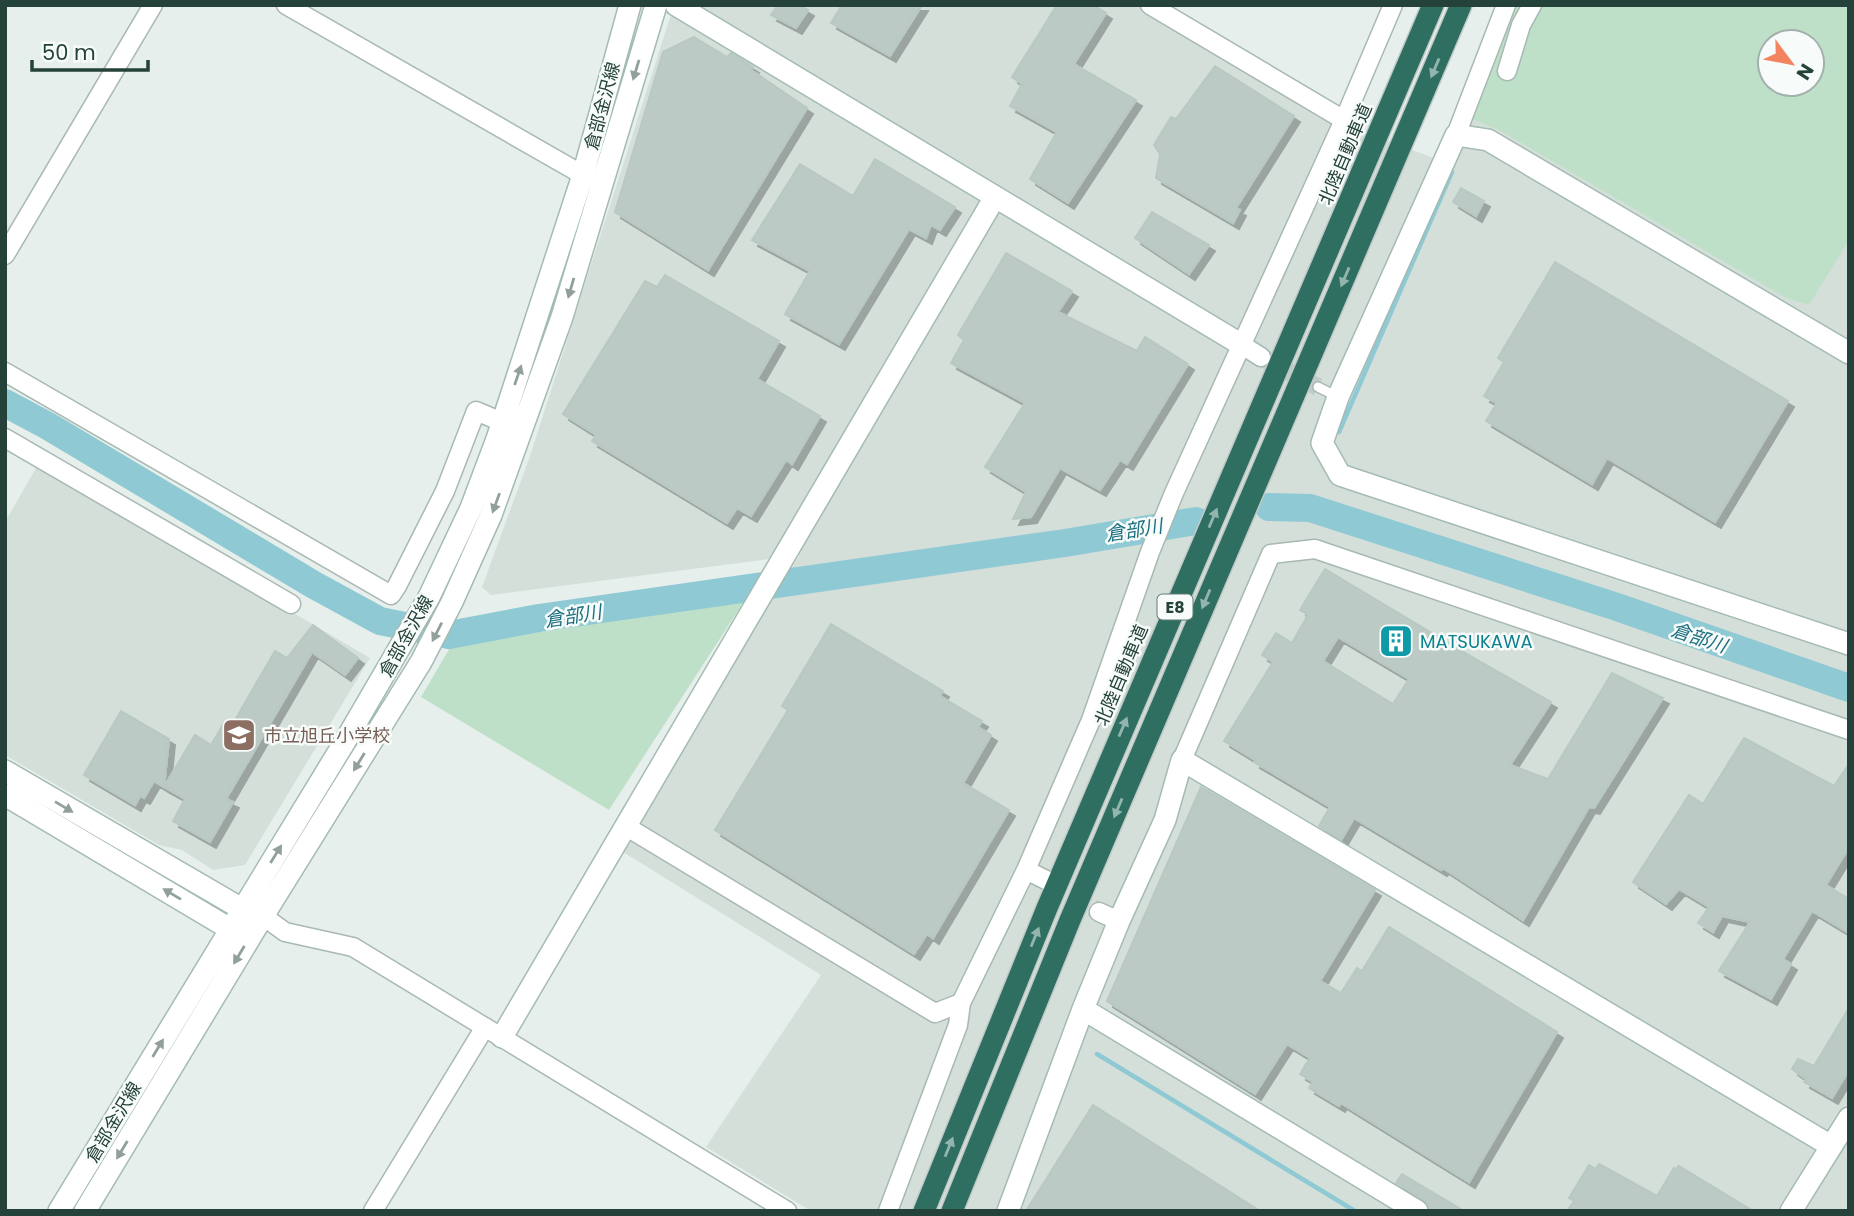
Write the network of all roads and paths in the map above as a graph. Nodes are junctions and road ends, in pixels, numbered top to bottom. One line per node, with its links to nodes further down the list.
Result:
1 (153, 5): 17 (street)
2 (286, 5): 15 (street)
3 (629, 5): 15 (street, 倉部金沢線)
4 (656, 5): 36 (street, 倉部金沢線, one-way to 36)
5 (676, 5): 16 (street)
6 (1150, 5): 13 (street)
7 (1393, 5): 13 (street)
8 (1433, 5): 49 (highway, 北陸自動車道 / E8, one-way to 8)
9 (1461, 5): 50 (highway, E8, one-way to 50)
10 (1506, 5): 14 (street)
11 (1532, 5): 12 (street)
12 (1507, 71)
13 (1344, 120): 18 (street)
14 (1456, 135): 19 (street); 23 (street)
15 (583, 175): 24 (street, 倉部金沢線, one-way to 15)
16 (996, 197): 18 (street); 32 (street)
17 (5, 255)
18 (1242, 345): 20 (street); 33 (street)
19 (1849, 353)
20 (1261, 357)
21 (5, 372): 24 (street)
22 (1318, 387): 23 (lane)
23 (1338, 397): 27 (street)
24 (502, 422): 37 (street, 倉部金沢線, one-way to 24)
25 (5, 438): 26 (street)
26 (291, 604)
27 (1849, 644)
28 (1849, 730): 29 (street)
29 (1182, 760): 38 (street); 43 (street)
30 (5, 771): 37 (street, one-way to 37)
31 (5, 795): 37 (street, one-way to 31)
32 (627, 827): 39 (street); 41 (street)
33 (1026, 870): 34 (street); 39 (street)
34 (1046, 880)
35 (1099, 912): 38 (street)
36 (263, 916): 37 (street); 41 (street); 45 (street, 倉部金沢線, one-way to 45)
37 (236, 919): 44 (street, 倉部金沢線, one-way to 37)
38 (1119, 921): 40 (street)
39 (961, 1003): 48 (street)
40 (1083, 1009): 51 (street); 52 (street)
41 (493, 1032): 46 (street); 47 (street)
42 (1849, 1118): 43 (street)
43 (1831, 1146): 53 (street)
44 (59, 1211)
45 (85, 1211)
46 (373, 1211)
47 (787, 1211)
48 (888, 1211)
49 (924, 1211)
50 (952, 1211)
51 (1008, 1211)
52 (1417, 1211)
53 (1791, 1211)

